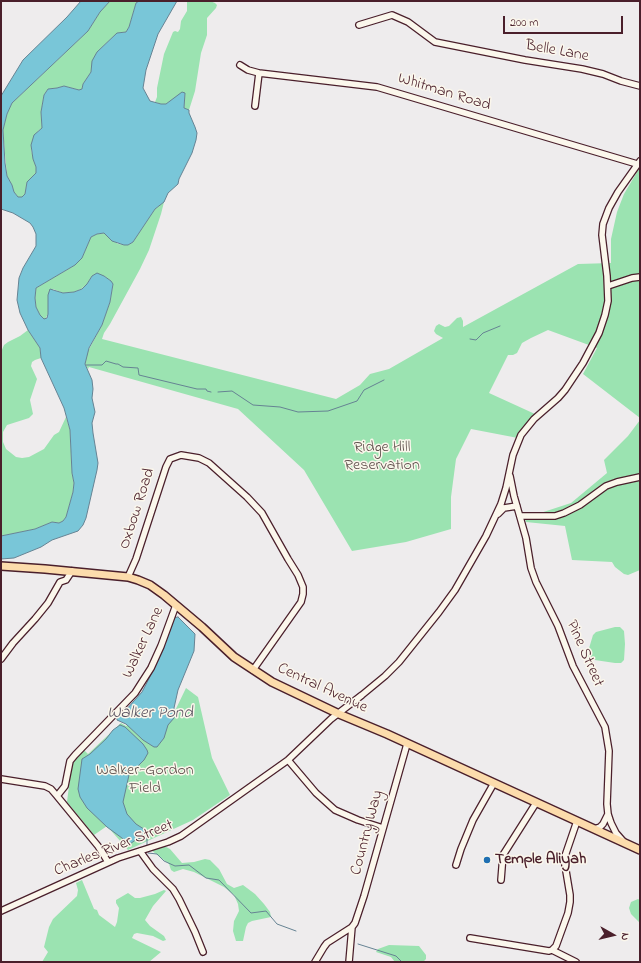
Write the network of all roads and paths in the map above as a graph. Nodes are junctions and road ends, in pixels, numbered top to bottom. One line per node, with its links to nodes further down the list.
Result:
1 (359, 25): 4 (street, Belle Lane)
2 (240, 65): 3 (street, Whitman Road)
3 (259, 73): 5 (street); 6 (street, Whitman Road)
4 (640, 86)
5 (255, 106)
6 (639, 163): 8 (street, Charles River Street)
7 (640, 277): 8 (street)
8 (608, 286): 9 (street, Charles River Street)
9 (510, 471): 11 (street, Pine Street); 12 (street, Charles River Street)
10 (640, 478): 13 (street)
11 (517, 506): 12 (street); 13 (street, Pine Street)
12 (497, 514): 22 (street, Charles River Street)
13 (520, 516): 29 (street, Pine Street)
14 (1, 566): 15 (main road, Central Avenue)
15 (59, 570): 16 (main road, Central Avenue); 18 (street)
16 (72, 571): 17 (main road, Central Avenue); 18 (street)
17 (128, 577): 19 (main road, Central Avenue); 21 (street, Oxbow Road)
18 (60, 582): 20 (street)
19 (176, 605): 21 (main road, Central Avenue); 27 (street, Walker Lane)
20 (1, 659)
21 (252, 670): 22 (main road, Central Avenue)
22 (339, 714): 23 (main road, Central Avenue); 24 (street, Charles River Street)
23 (407, 744): 26 (main road, Central Avenue); 31 (street, Country Way)
24 (288, 760): 31 (street); 35 (street, Charles River Street)
25 (1, 779): 27 (street)
26 (494, 783): 28 (main road, Central Avenue); 37 (street)
27 (57, 796): 36 (street)
28 (536, 803): 30 (main road, Central Avenue); 38 (street)
29 (608, 814): 32 (street); 33 (street, Pine Street)
30 (577, 821): 32 (main road, Central Avenue); 42 (street)
31 (383, 828): 40 (street, Country Way)
32 (594, 829): 33 (main road, Central Avenue)
33 (625, 843): 34 (main road, Central Avenue)
34 (640, 850)
35 (140, 851): 36 (street, Charles River Street); 43 (street)
36 (108, 862): 39 (street, Charles River Street)
37 (456, 865)
38 (501, 880)
39 (1, 911)
40 (352, 927): 44 (street); 45 (street, Country Way)
41 (470, 938): 42 (street)
42 (552, 950): 46 (street)
43 (203, 952)
44 (315, 962)
45 (348, 962)
46 (576, 962)

